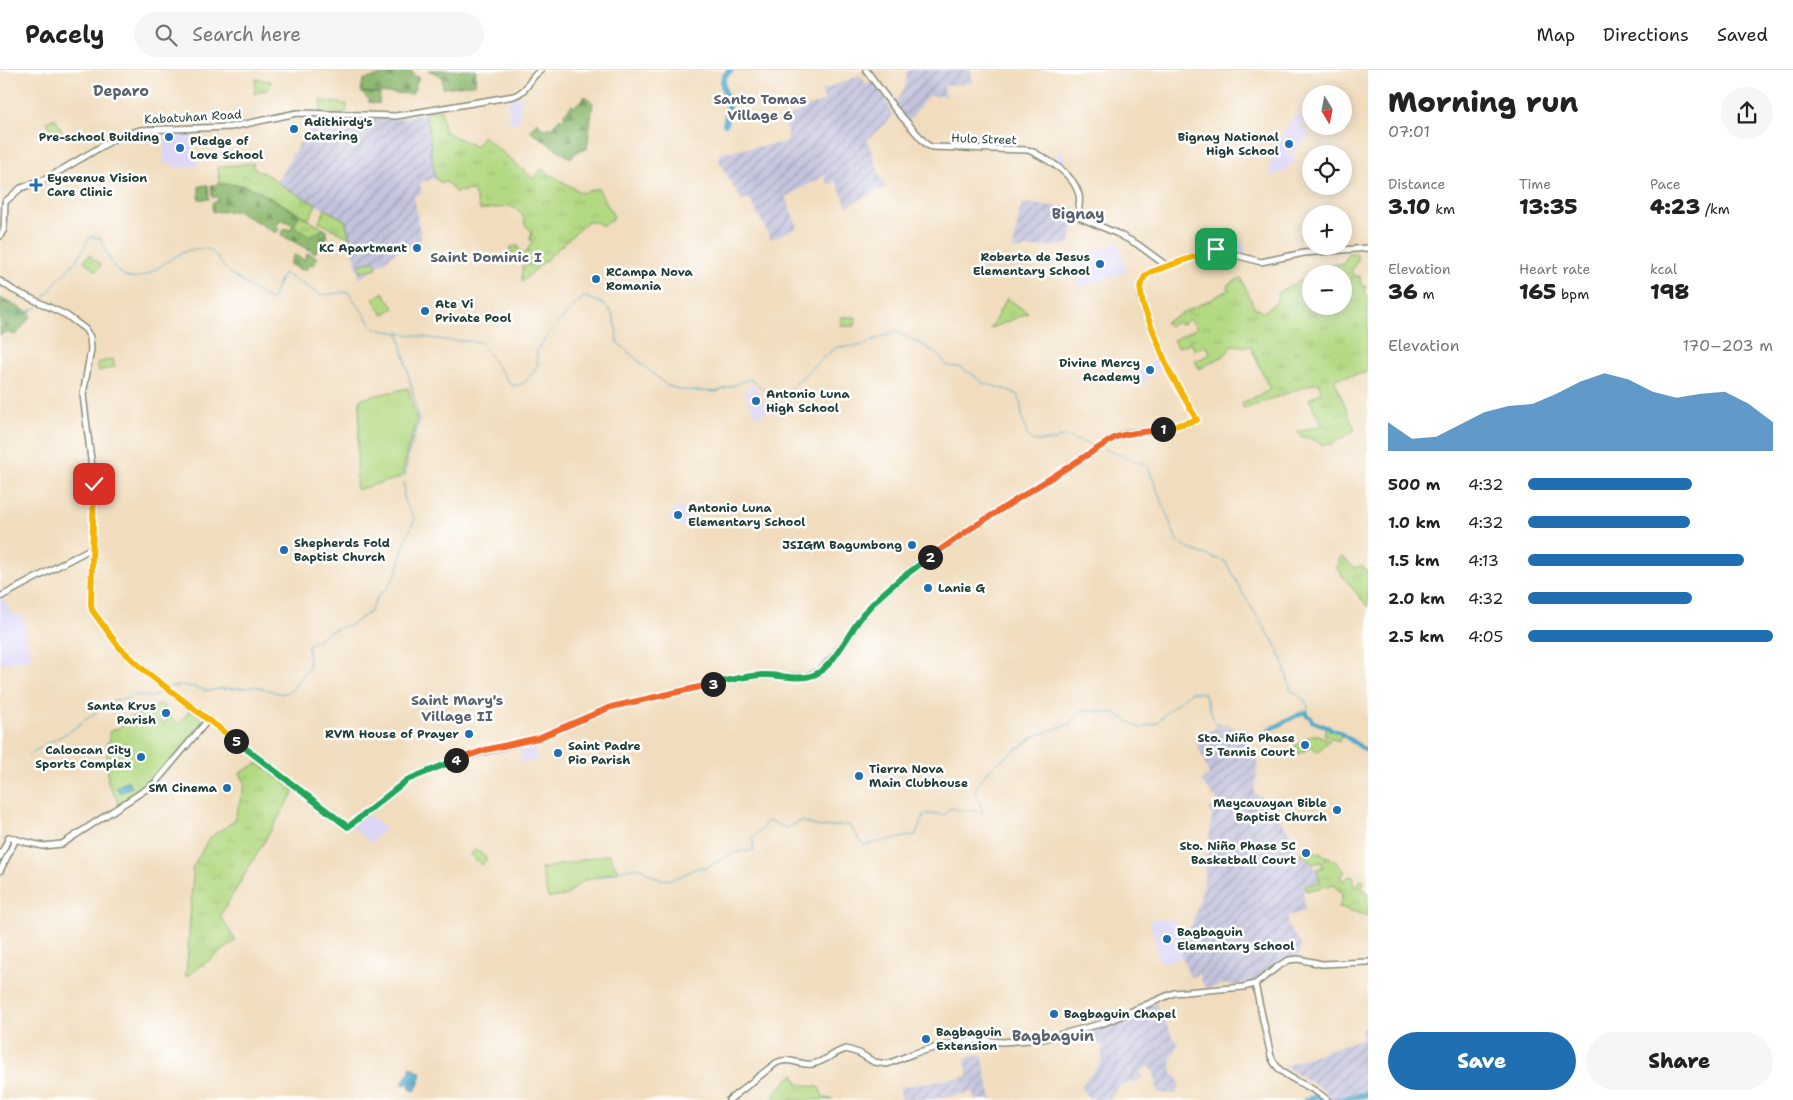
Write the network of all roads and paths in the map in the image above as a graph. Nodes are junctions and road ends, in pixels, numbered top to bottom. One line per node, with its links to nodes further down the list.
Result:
1 (541, 70): 3 (main road, Kabatuhan Road)
2 (866, 70): 5 (main road, Hulo Street)
3 (0, 236)
4 (1368, 248): 5 (main road)
5 (1167, 266): 9 (main road)
6 (0, 281): 7 (main road)
7 (92, 548): 8 (main road); 9 (main road)
8 (0, 597)
9 (208, 720): 10 (main road)
10 (16, 839): 11 (main road); 12 (main road)
11 (0, 857)
12 (0, 871)
13 (1368, 962): 14 (main road)
14 (1255, 984): 15 (main road); 16 (main road)
15 (729, 1100)
16 (1328, 1100)

